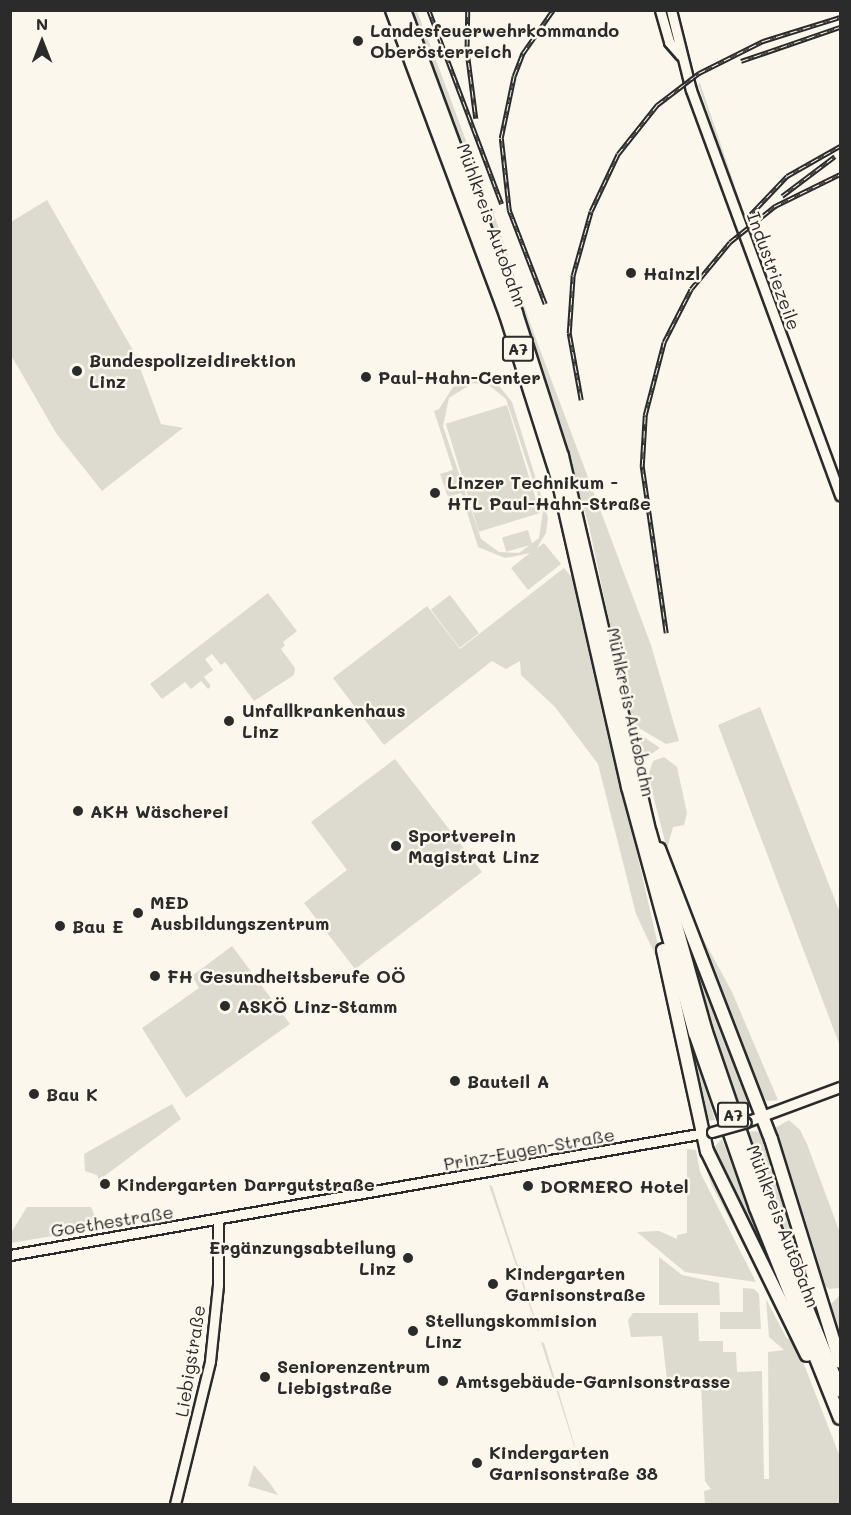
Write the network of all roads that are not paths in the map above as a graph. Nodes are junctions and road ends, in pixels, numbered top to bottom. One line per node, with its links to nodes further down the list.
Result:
1 (392, 10): 8 (highway, Mühlkreis Autobahn / A7)
2 (404, 10): 7 (highway, Mühlkreis Autobahn / A7)
3 (660, 10): 5 (main road, Industriezeile)
4 (671, 10): 5 (main road, Industriezeile)
5 (681, 56): 6 (main road, Industriezeile)
6 (840, 495)
7 (650, 832): 10 (highway); 16 (highway, Mühlkreis Autobahn / A7)
8 (658, 907): 11 (highway); 15 (highway, Mühlkreis Autobahn / A7)
9 (840, 1087): 10 (main road, Prinz-Eugen-Straße)
10 (762, 1116): 11 (main road, Prinz-Eugen-Straße, bridge); 14 (highway)
11 (707, 1133): 12 (main road, Prinz-Eugen-Straße); 15 (highway)
12 (218, 1220): 13 (main road, Goethestraße); 18 (main road, Liebigstraße)
13 (10, 1255)
14 (840, 1362)
15 (826, 1383): 17 (highway, Mühlkreis Autobahn / A7)
16 (840, 1390)
17 (840, 1418)
18 (175, 1504)

